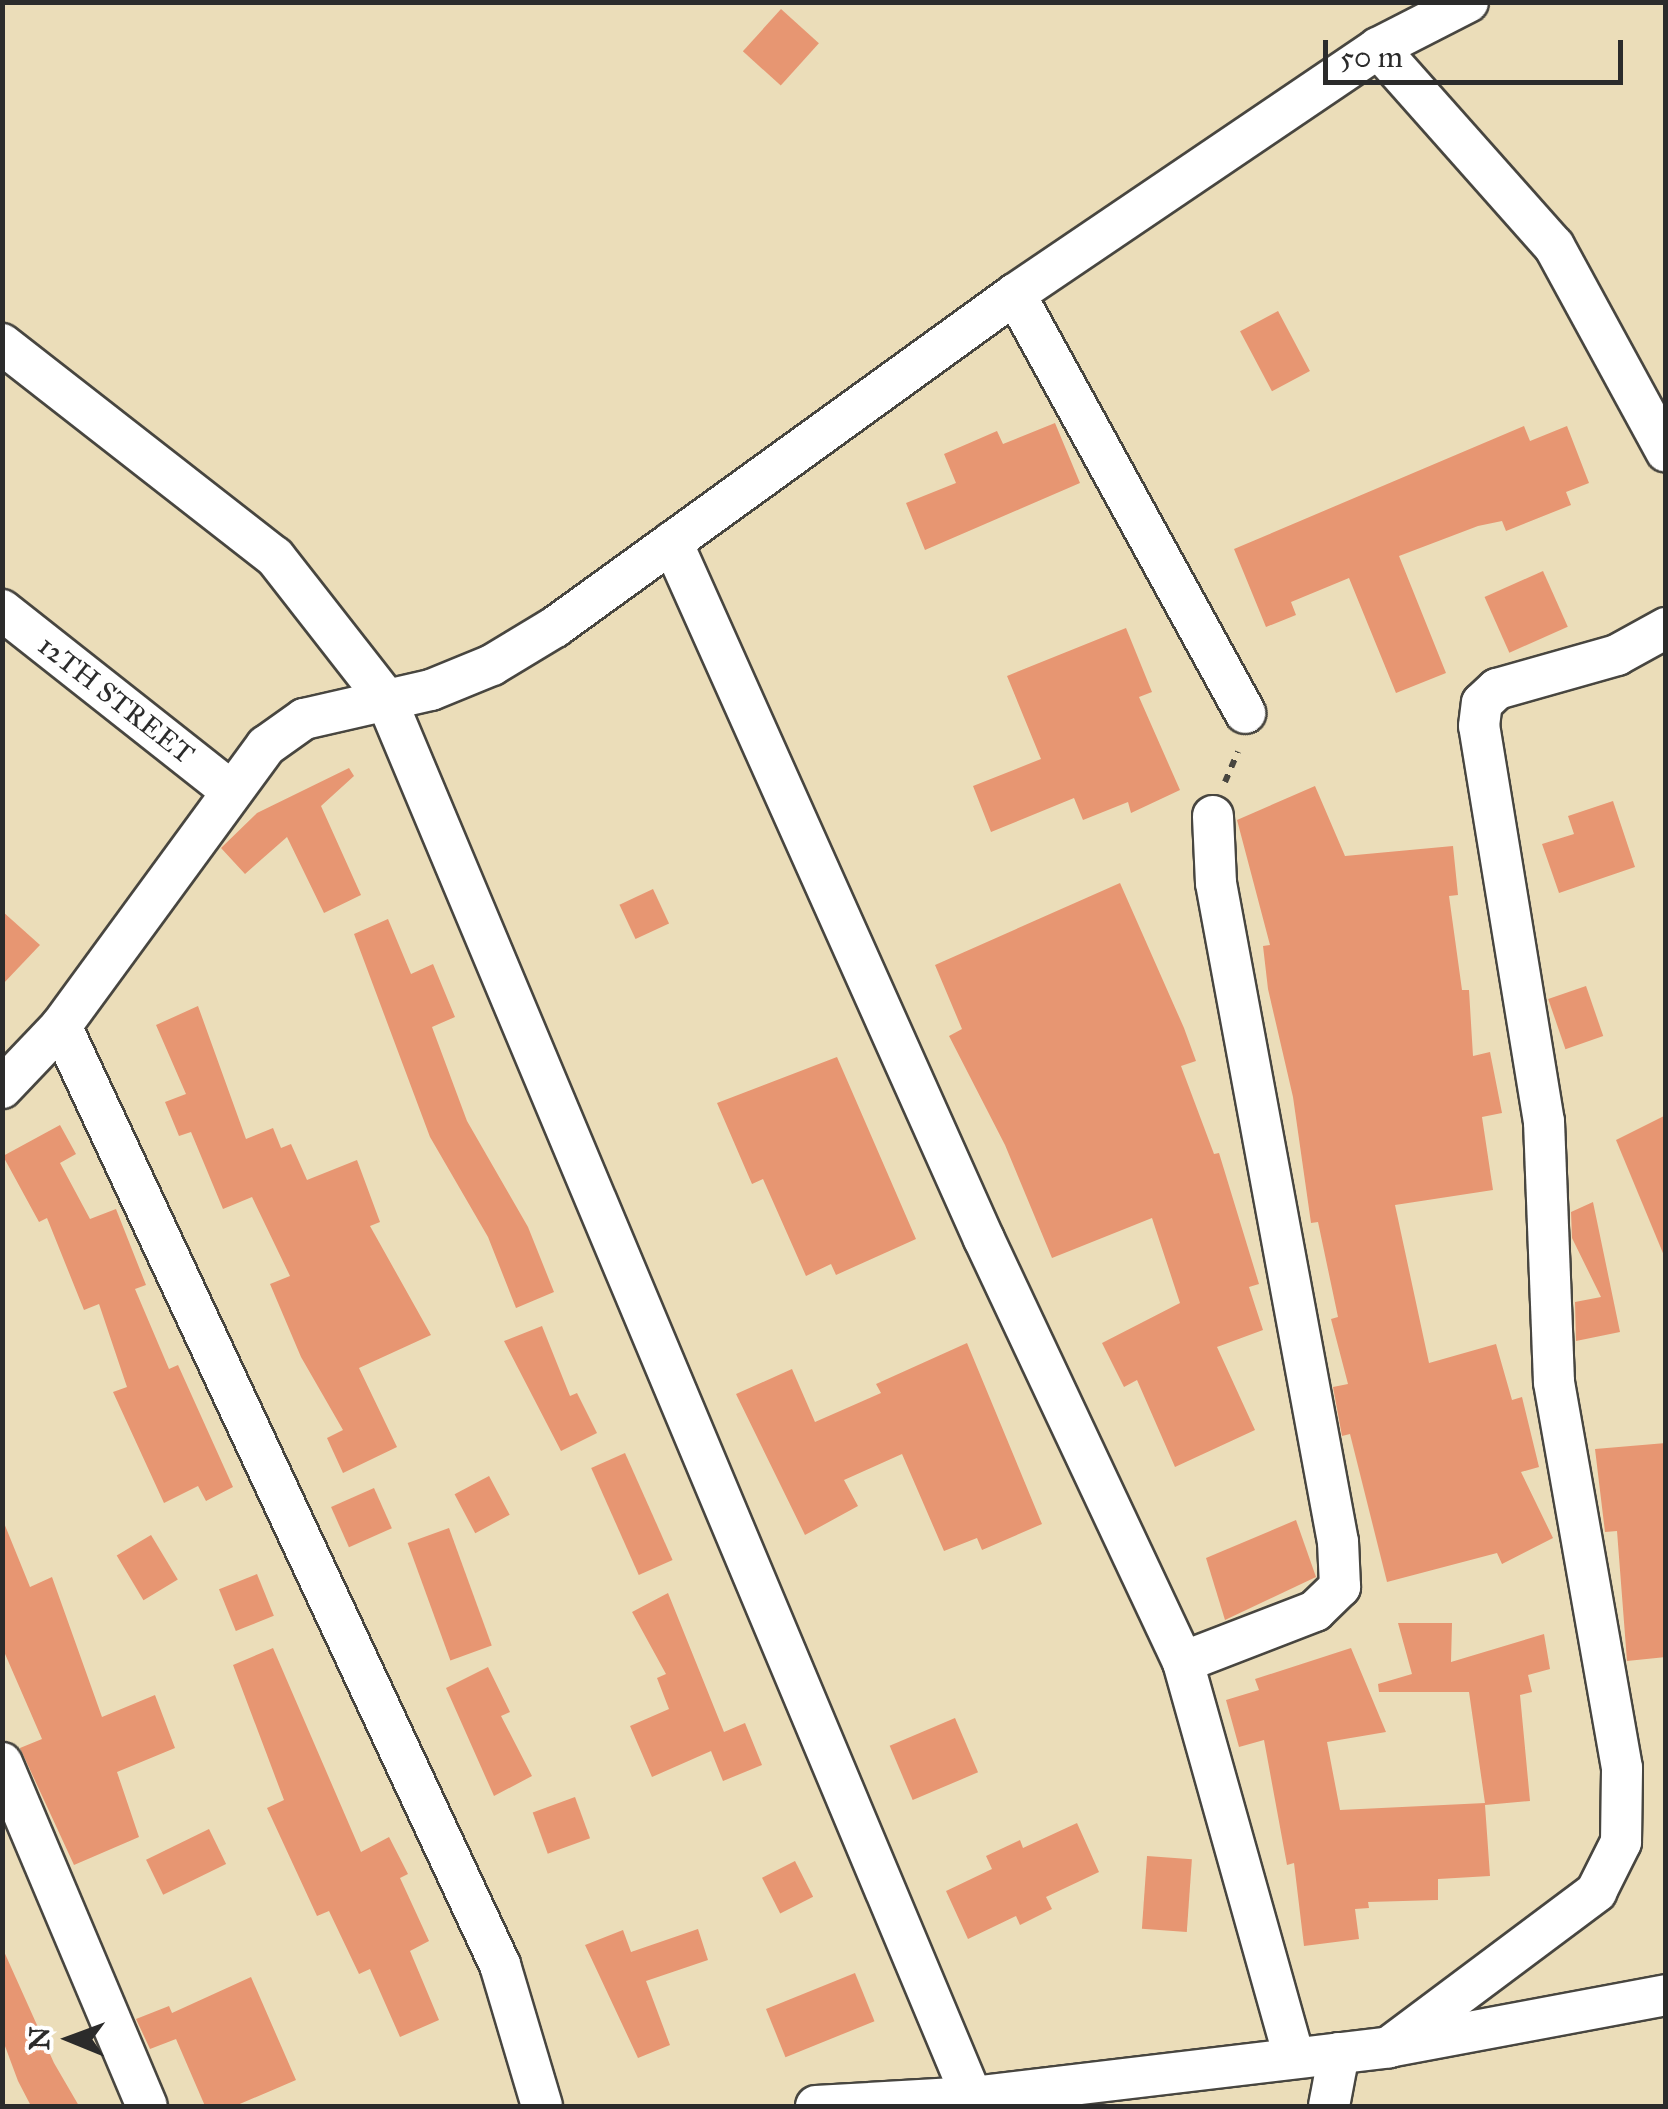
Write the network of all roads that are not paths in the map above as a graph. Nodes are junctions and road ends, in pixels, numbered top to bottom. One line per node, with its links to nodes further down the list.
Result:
1 (1468, 2): 2 (street)
2 (1378, 48): 3 (street); 5 (street)
3 (1015, 294): 6 (street); 10 (street)
4 (2, 344): 9 (street)
5 (1666, 451)
6 (672, 542): 9 (street); 15 (street)
7 (2, 610): 11 (street, 12TH STREET)
8 (1666, 628): 18 (street)
9 (386, 699): 11 (street); 21 (street)
10 (1246, 713)
11 (230, 790): 13 (street)
12 (1216, 806): 15 (street)
13 (62, 1026): 14 (street); 23 (street)
14 (2, 1088)
15 (1183, 1662): 20 (street)
16 (2, 1762): 22 (street)
17 (1666, 1995): 18 (street)
18 (1389, 2047): 19 (street)
19 (1339, 2053): 20 (street); 25 (street)
20 (1294, 2058): 21 (street)
21 (971, 2102): 24 (street)
22 (147, 2106)
23 (542, 2106)
24 (816, 2106)
25 (1330, 2106)

